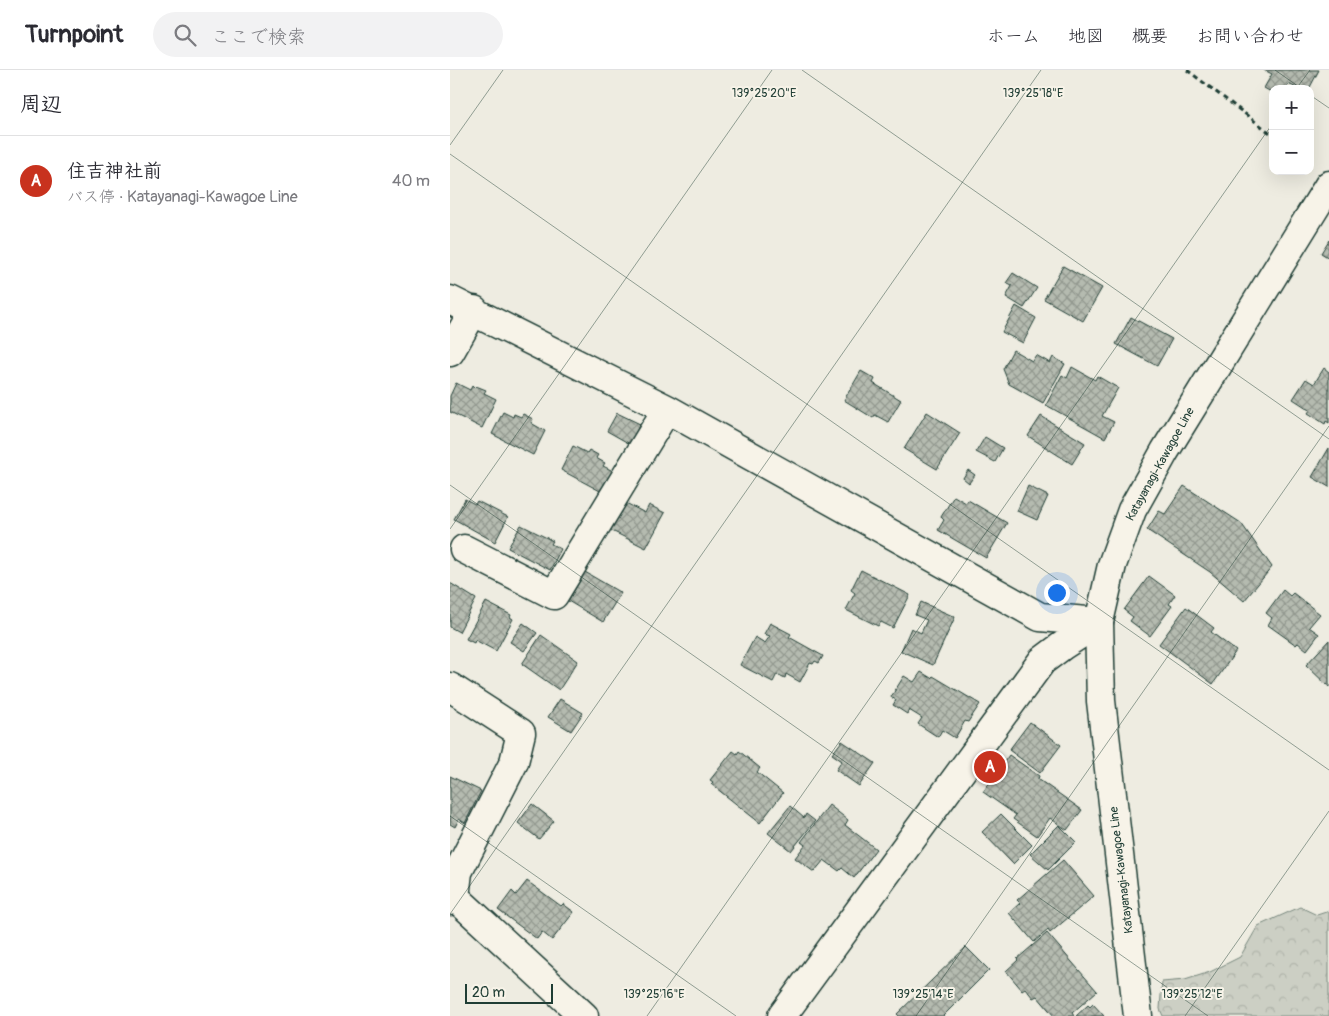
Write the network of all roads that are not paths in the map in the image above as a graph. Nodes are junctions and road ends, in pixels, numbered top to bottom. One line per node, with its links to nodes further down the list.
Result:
1 (1329, 185): 6 (street, Katayanagi-Kawagoe Line)
2 (462, 305): 3 (street); 4 (street)
3 (450, 352)
4 (667, 409): 5 (street); 6 (street)
5 (464, 548)
6 (1099, 622): 10 (street); 11 (street, Katayanagi-Kawagoe Line)
7 (450, 687): 8 (street)
8 (453, 899): 9 (street)
9 (584, 1016)
10 (782, 1016)
11 (1138, 1016)

